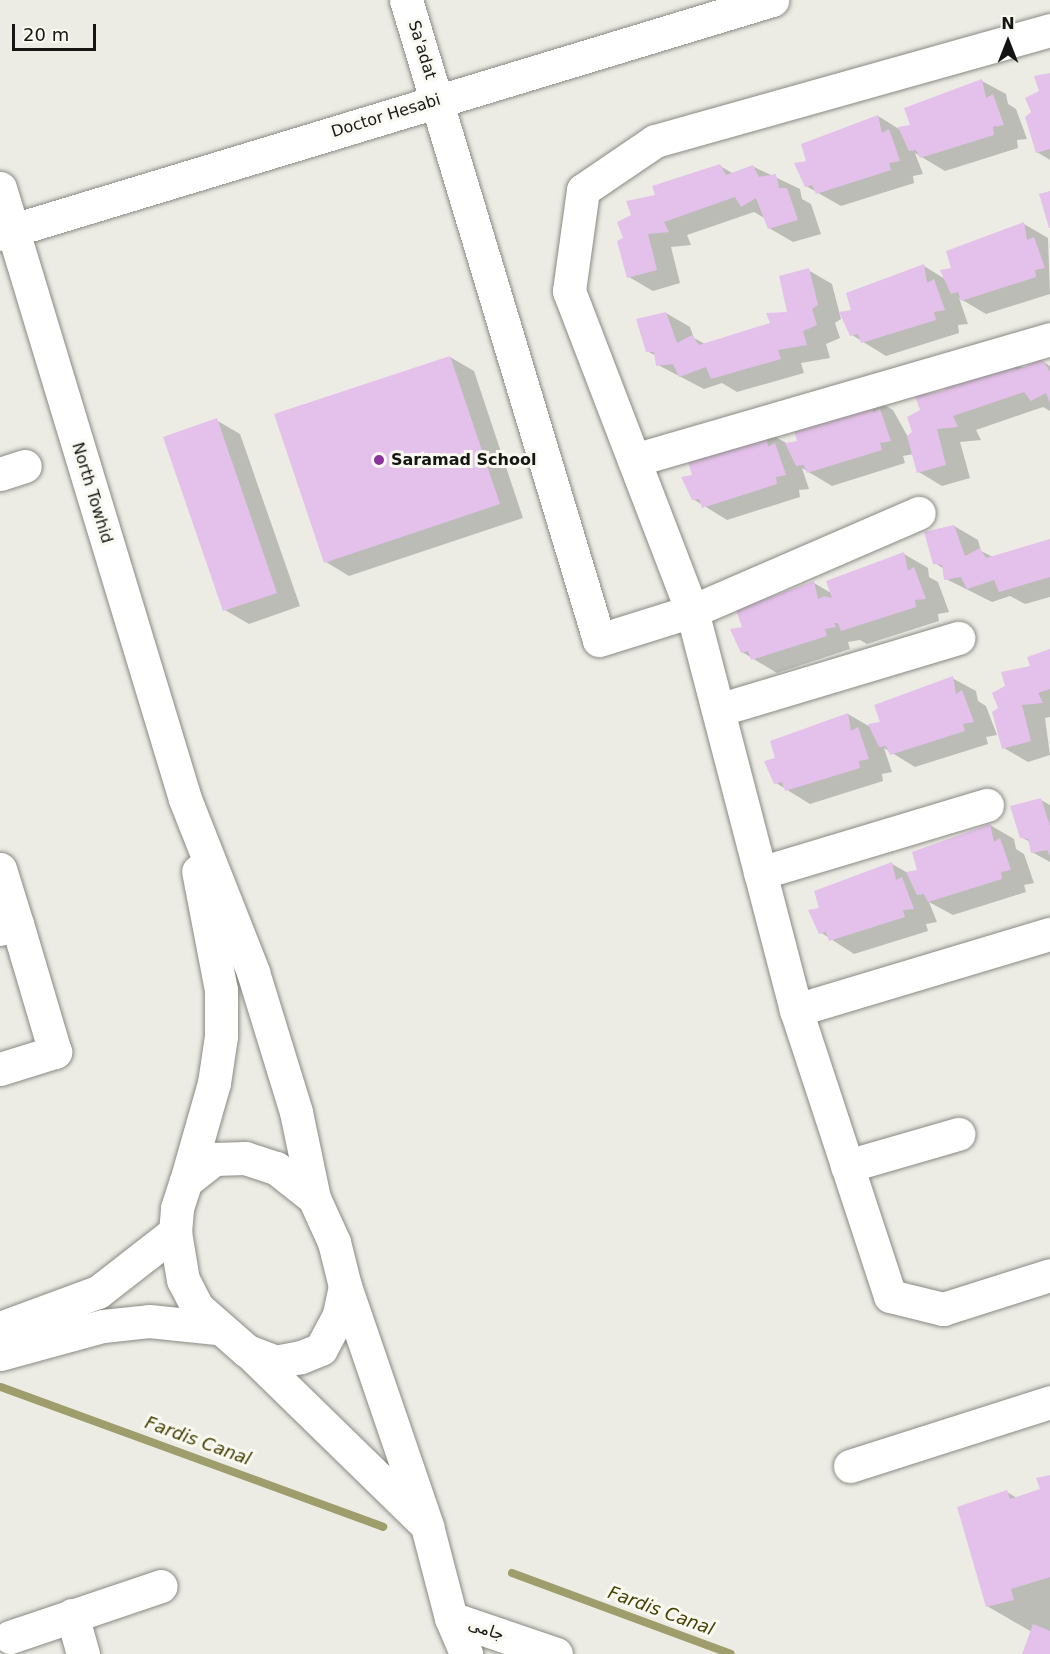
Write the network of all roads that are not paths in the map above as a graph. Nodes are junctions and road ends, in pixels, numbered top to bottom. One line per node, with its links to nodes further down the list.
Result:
1 (406, 0): 5 (street, Sa'adat)
2 (771, 0): 3 (street, Doctor Hesabi)
3 (697, 11): 5 (street, Doctor Hesabi)
4 (1050, 30): 9 (street)
5 (437, 100): 7 (street, Doctor Hesabi); 11 (street, Sa'adat)
6 (0, 188): 7 (street, North Towhid)
7 (6, 232): 14 (street, North Towhid)
8 (1050, 339): 9 (street)
9 (634, 460): 11 (street)
10 (919, 513): 11 (street)
11 (692, 610): 13 (street)
12 (958, 638): 13 (street)
13 (718, 710): 17 (street)
14 (184, 799): 24 (street); 25 (street)
15 (987, 805): 17 (street)
16 (0, 869): 18 (street)
17 (760, 873): 20 (street)
18 (9, 927): 21 (street)
19 (1050, 934): 20 (street)
20 (796, 1010): 23 (street)
21 (0, 1069)
22 (958, 1134): 23 (street)
23 (847, 1166): 27 (street)
24 (186, 1181): 25 (street); 26 (street)
25 (314, 1198): 28 (street)
26 (175, 1232): 29 (street); 30 (street)
27 (1050, 1275)
28 (345, 1286): 31 (street); 35 (street)
29 (0, 1328)
30 (217, 1328): 31 (street); 32 (street)
31 (246, 1351): 35 (street)
32 (0, 1354)
33 (1050, 1402): 34 (street)
34 (850, 1466)
35 (427, 1526): 38 (street)
36 (161, 1586): 37 (street)
37 (72, 1615): 39 (street); 40 (street)
38 (451, 1618): 41 (street); 42 (street, جامی)
39 (10, 1637)
40 (83, 1654)
41 (466, 1654)
42 (556, 1654)

